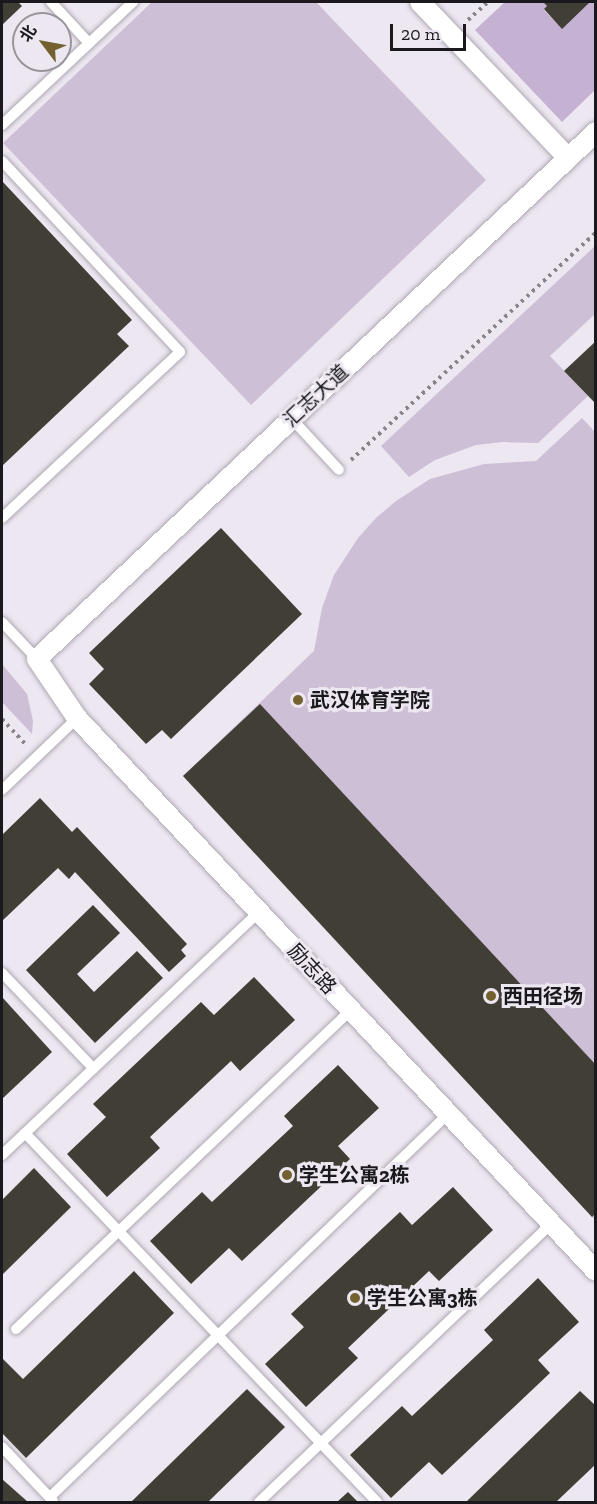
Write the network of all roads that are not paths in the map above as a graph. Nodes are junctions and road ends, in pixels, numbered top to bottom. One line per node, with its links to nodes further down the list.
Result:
1 (51, 2): 4 (lane)
2 (133, 2): 4 (lane)
3 (420, 2): 7 (street)
4 (89, 43): 5 (lane)
5 (2, 124)
6 (596, 132): 7 (street, 汇志大道)
7 (568, 158): 9 (street, 汇志大道)
8 (2, 160): 11 (lane)
9 (292, 419): 10 (lane); 13 (street, 汇志大道)
10 (339, 470)
11 (2, 518)
12 (2, 622): 13 (lane)
13 (37, 659): 14 (street, 励志路)
14 (77, 718): 15 (lane); 16 (street, 励志路)
15 (2, 790)
16 (259, 912): 18 (street, 励志路); 19 (lane)
17 (2, 973): 19 (lane)
18 (351, 1010): 20 (street, 励志路); 24 (lane)
19 (93, 1068): 21 (lane)
20 (448, 1114): 23 (street, 励志路); 27 (lane)
21 (25, 1133): 22 (lane); 24 (lane)
22 (2, 1155)
23 (551, 1224): 25 (street, 励志路); 28 (lane)
24 (119, 1231): 26 (lane); 27 (lane)
25 (596, 1271)
26 (16, 1329)
27 (218, 1335): 28 (lane); 30 (lane)
28 (321, 1443): 31 (lane); 32 (lane)
29 (2, 1447): 30 (lane)
30 (52, 1500)
31 (260, 1503)
32 (377, 1503)

